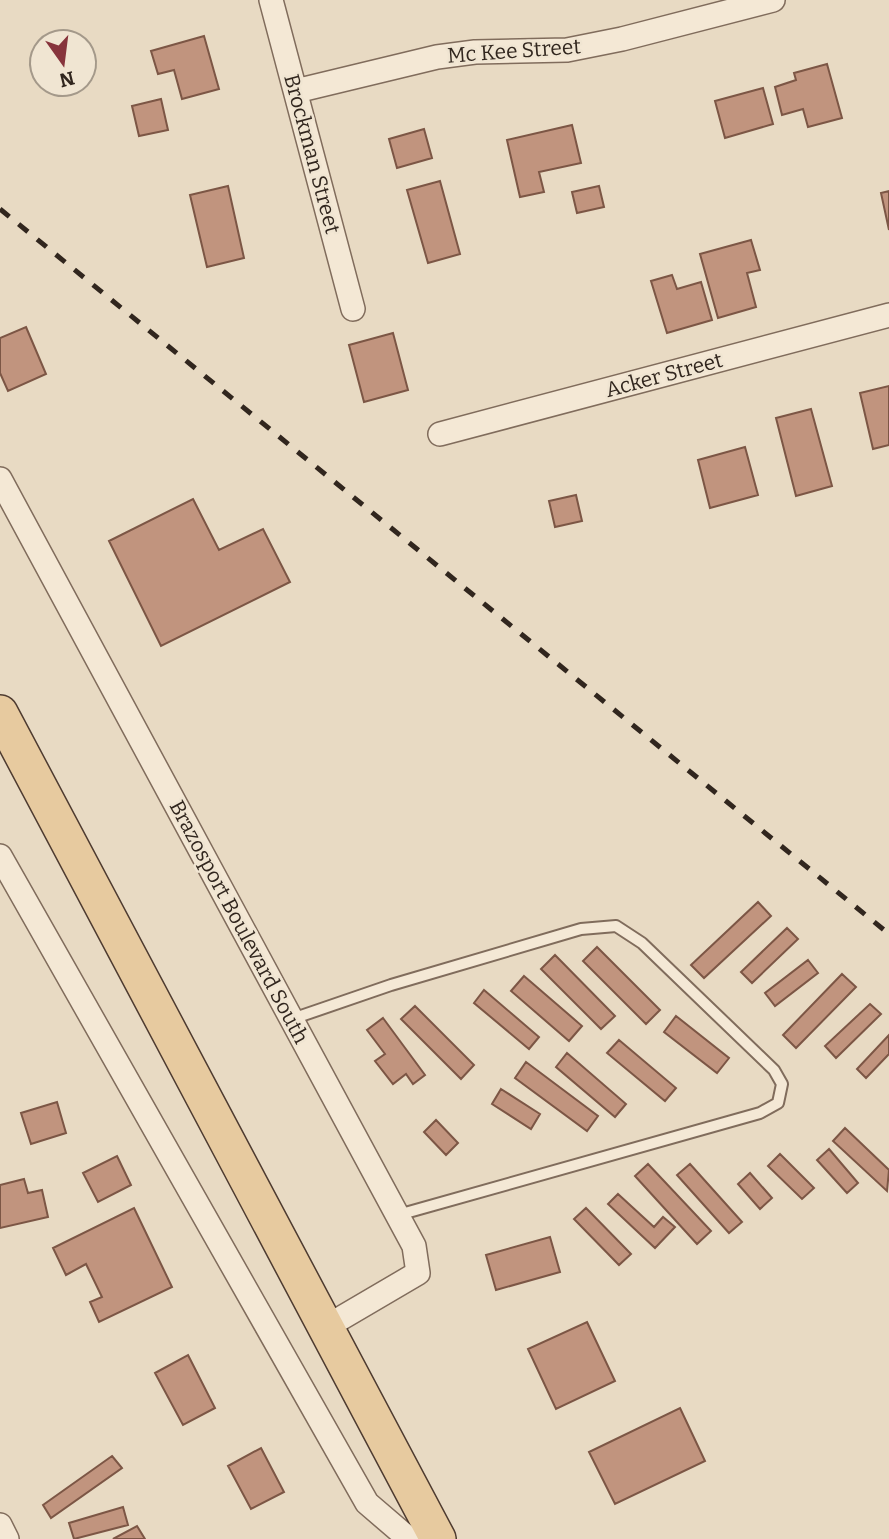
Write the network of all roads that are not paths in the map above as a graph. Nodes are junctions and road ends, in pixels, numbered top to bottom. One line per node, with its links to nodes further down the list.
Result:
1 (271, 0): 3 (street, Brockman Street)
2 (773, 0): 3 (street, Mc Kee Street)
3 (296, 91): 4 (street, Brockman Street)
4 (353, 309)
5 (889, 315): 6 (street, Acker Street)
6 (440, 434)
7 (0, 479): 10 (street, Brazosport Boulevard South)
8 (0, 713): 12 (main road)
9 (4, 863): 15 (street)
10 (292, 1019): 11 (street, Brazosport Boulevard South); 11 (lane)
11 (398, 1215): 12 (street, Brazosport Boulevard South)
12 (326, 1327): 16 (main road)
13 (0, 1525): 14 (street)
14 (7, 1539)
15 (409, 1539)
16 (438, 1539)

